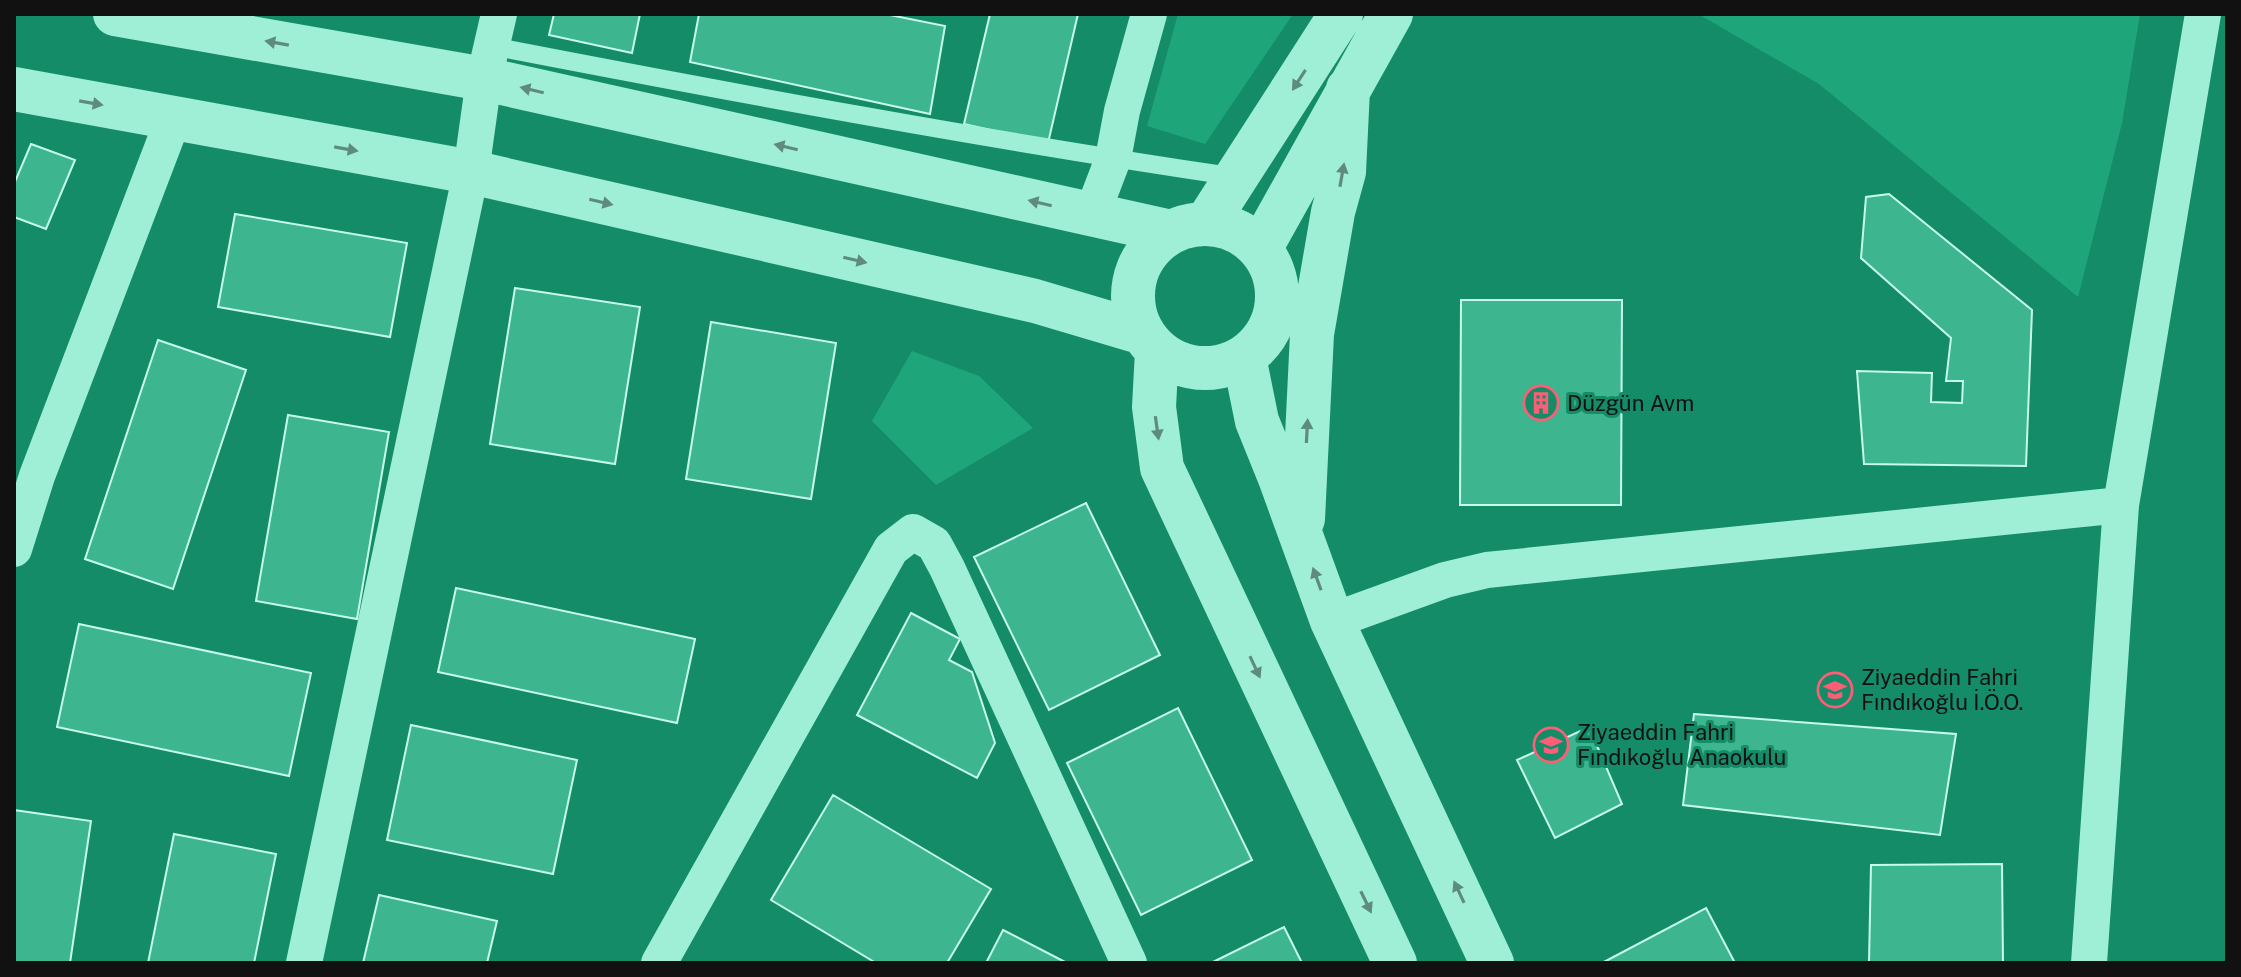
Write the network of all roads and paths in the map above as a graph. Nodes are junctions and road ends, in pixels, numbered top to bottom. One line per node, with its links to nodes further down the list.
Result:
1 (115, 14): 6 (street)
2 (1149, 14): 11 (street)
3 (1341, 14): 13 (street, one-way to 13)
4 (1391, 14): 9 (street)
5 (2203, 14): 19 (street)
6 (162, 18): 7 (street, one-way to 6)
7 (491, 46): 11 (lane); 12 (street); 14 (street, one-way to 7)
8 (14, 89): 10 (street, one-way to 10)
9 (1348, 89): 16 (street); 20 (street, one-way to 9)
10 (174, 117): 12 (street, one-way to 12); 21 (street)
11 (1113, 159): 13 (lane); 14 (street)
12 (471, 172): 17 (street, one-way to 17); 23 (street)
13 (1237, 177): 15 (street)
14 (1092, 214): 15 (street)
15 (1188, 228): 16 (street); 17 (street)
16 (1260, 249): 18 (street)
17 (1150, 342): 18 (street); 26 (street, one-way to 26)
18 (1244, 357): 20 (street)
19 (2121, 505): 22 (street); 28 (street)
20 (1302, 537): 22 (street, one-way to 20)
21 (14, 549)
22 (1332, 621): 27 (street, one-way to 22)
23 (304, 963)
24 (659, 963): 25 (street)
25 (1129, 963)
26 (1395, 963)
27 (1492, 963)
28 (2089, 963)

